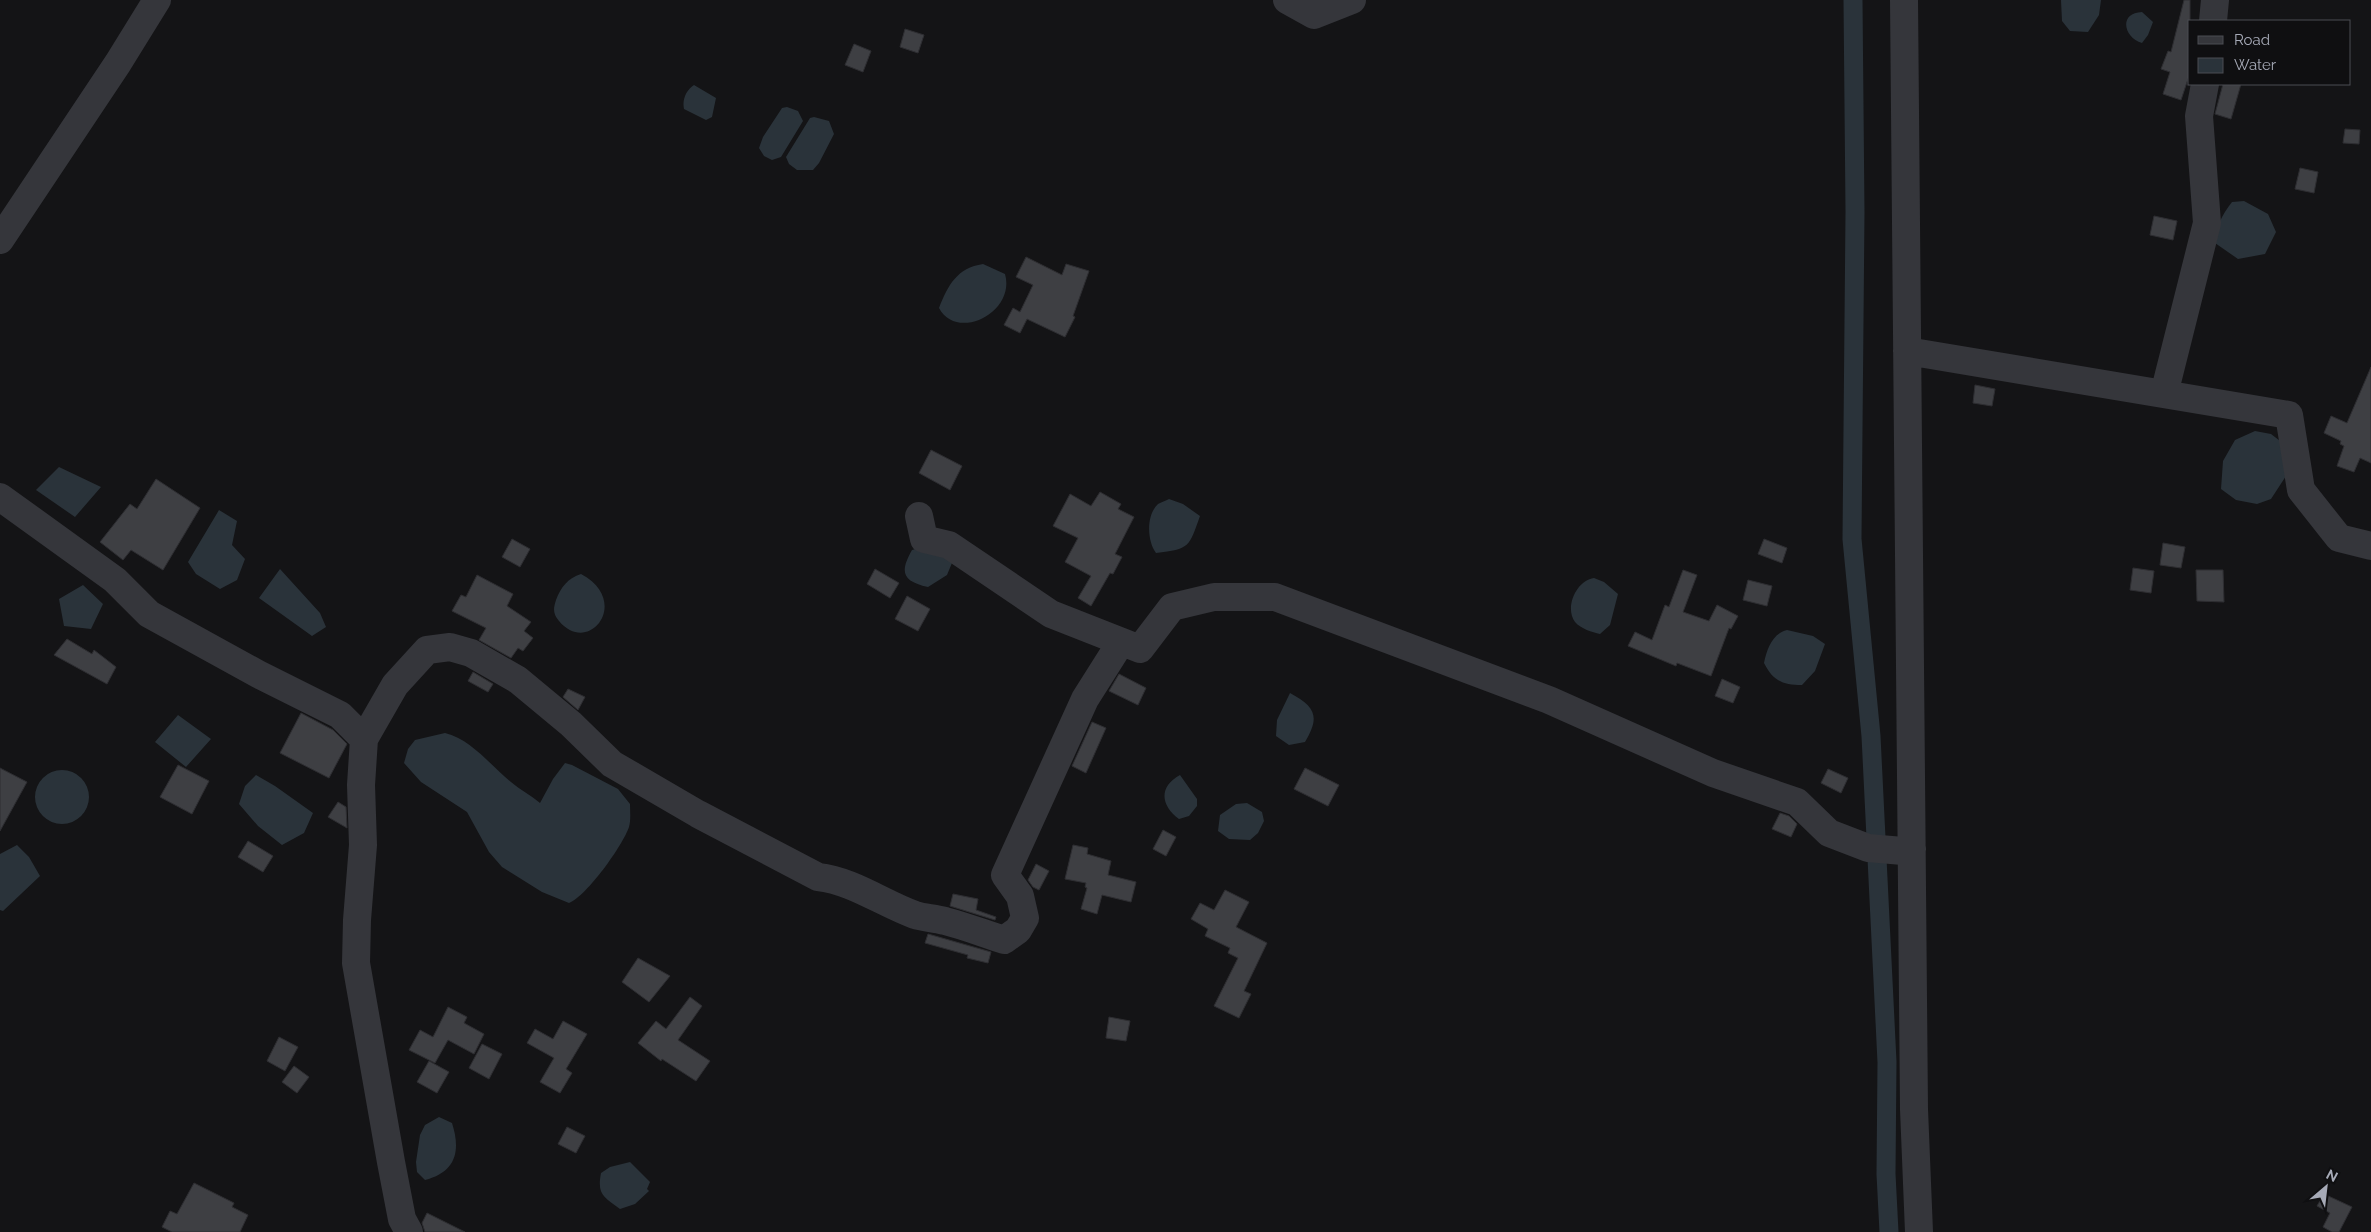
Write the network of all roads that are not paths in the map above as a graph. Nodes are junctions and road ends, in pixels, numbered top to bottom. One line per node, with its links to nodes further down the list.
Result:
1 (157, 0): 8 (street)
2 (1287, 0): 3 (street)
3 (1352, 0)
4 (1904, 0): 9 (street)
5 (2215, 0): 6 (street)
6 (2213, 20)
7 (2205, 85): 10 (street)
8 (0, 240)
9 (1907, 350): 10 (street); 16 (street)
10 (2164, 394): 13 (street)
11 (0, 497): 15 (street)
12 (919, 516): 14 (street)
13 (2371, 546)
14 (1121, 642): 15 (street); 16 (street)
15 (364, 739): 17 (street)
16 (1907, 850): 18 (street)
17 (409, 1232)
18 (1919, 1232)

